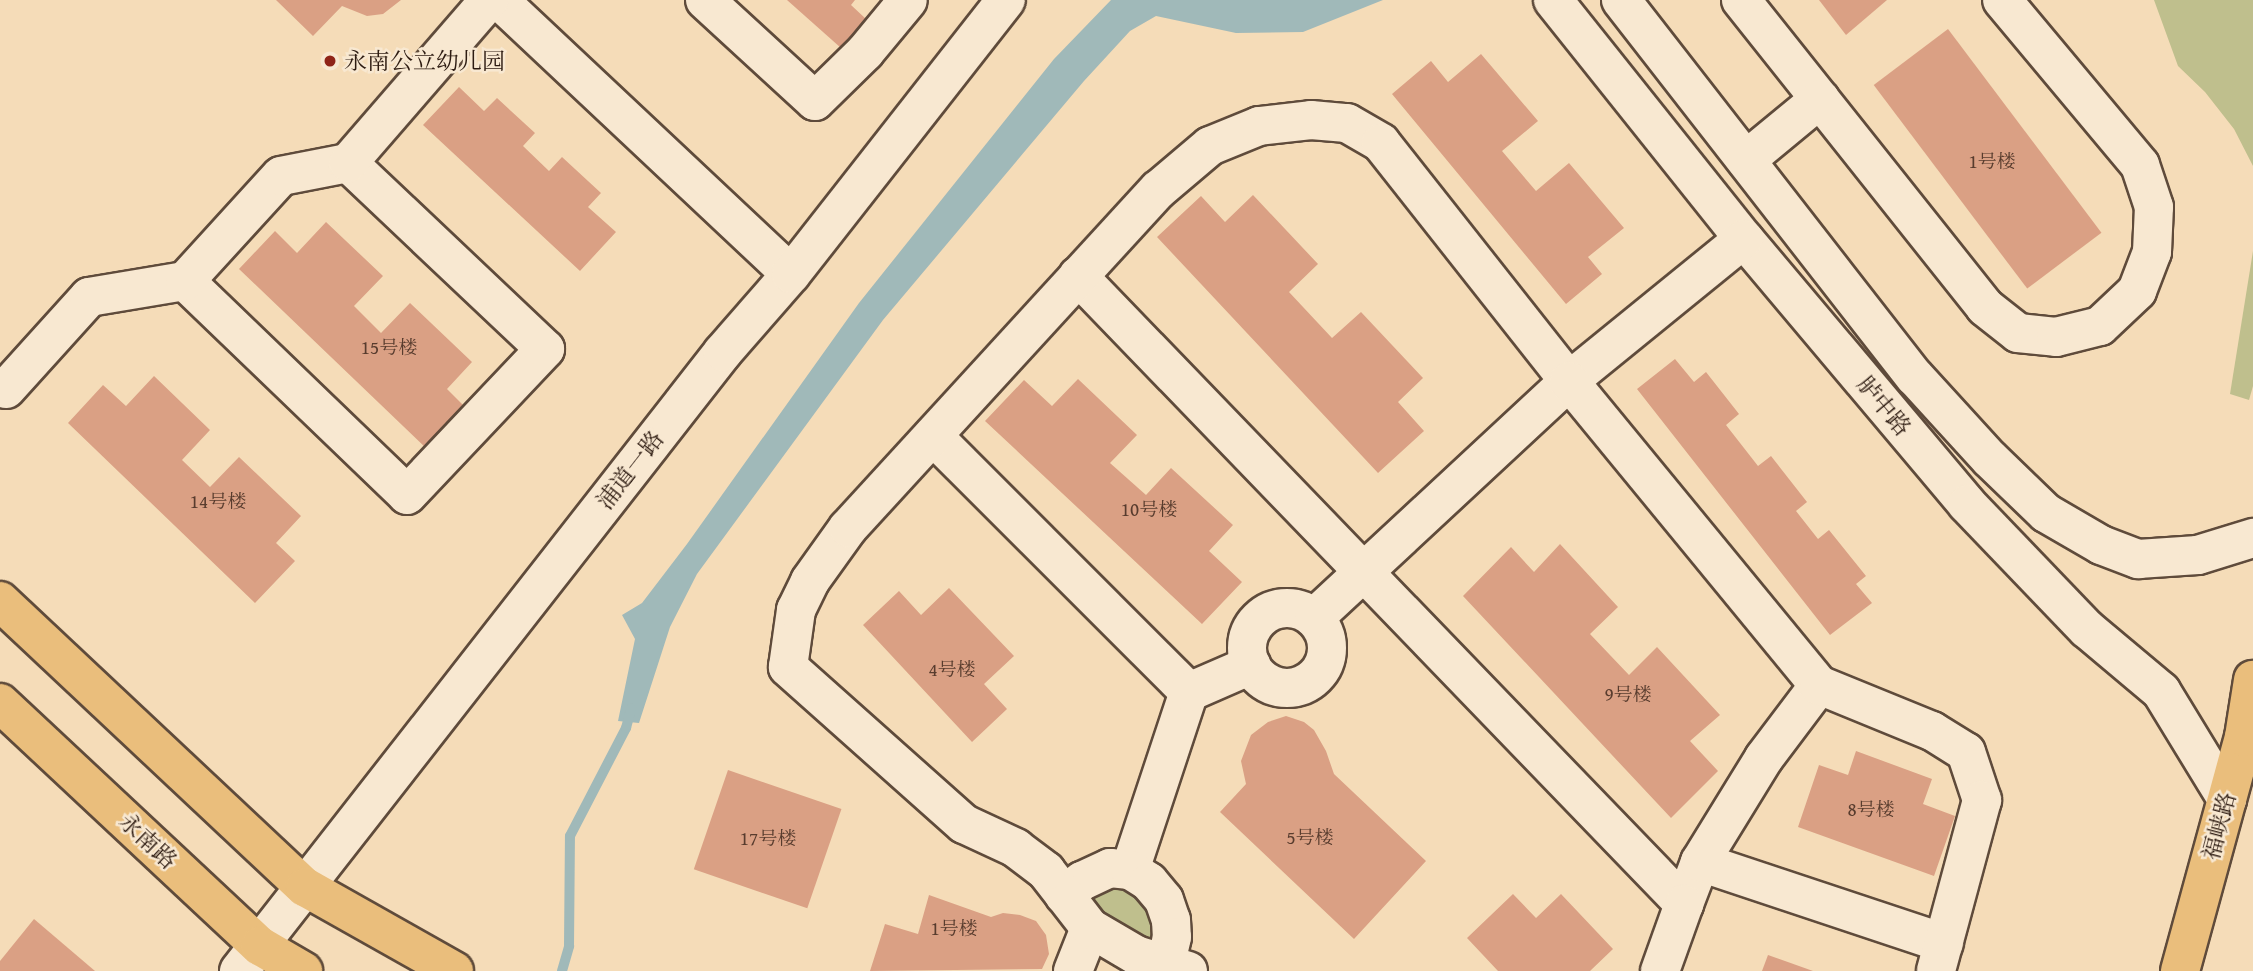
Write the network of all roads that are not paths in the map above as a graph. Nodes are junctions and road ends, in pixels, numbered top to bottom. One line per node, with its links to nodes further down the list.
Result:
1 (489, 0): 12 (street)
2 (499, 0): 14 (street)
3 (705, 0): 4 (street)
4 (908, 0)
5 (1006, 0): 14 (street, 浦道一路)
6 (1553, 0): 13 (street, 胪中路)
7 (1621, 0): 11 (street, 胪中路)
8 (1741, 0): 10 (street)
9 (2003, 1): 10 (street)
10 (1820, 99): 11 (street)
11 (1746, 160): 20 (street, 胪中路)
12 (348, 163): 16 (street); 16 (street)
13 (1744, 239): 17 (street); 29 (street, 胪中路)
14 (791, 274): 32 (street, 浦道一路)
15 (1078, 276): 17 (street); 19 (street); 21 (street)
16 (186, 281): 18 (street)
17 (1569, 380): 21 (street); 26 (street)
18 (6, 389)
19 (933, 436): 27 (street); 33 (street)
20 (2253, 538)
21 (1364, 573): 23 (street); 34 (street)
22 (0, 601): 32 (main road)
23 (1314, 618): 24 (street); 24 (street)
24 (1251, 665): 27 (street)
25 (2253, 680): 29 (main road, 福峡路)
26 (1819, 685): 30 (street); 36 (street)
27 (1189, 692): 31 (street)
28 (0, 703): 37 (main road, 永南路)
29 (2227, 799): 43 (main road, 福峡路)
30 (1700, 862): 34 (street); 36 (street)
31 (1130, 870): 33 (street); 38 (street)
32 (305, 887): 37 (street, 浦道一路); 40 (main road)
33 (1064, 895): 35 (street)
34 (1684, 904): 42 (street)
35 (1090, 928): 38 (street); 41 (street)
36 (1940, 957)
37 (250, 958): 39 (main road, 永南路)
38 (1155, 965)
39 (303, 971)
40 (454, 971)
41 (1073, 971)
42 (1660, 971)
43 (2180, 971)

